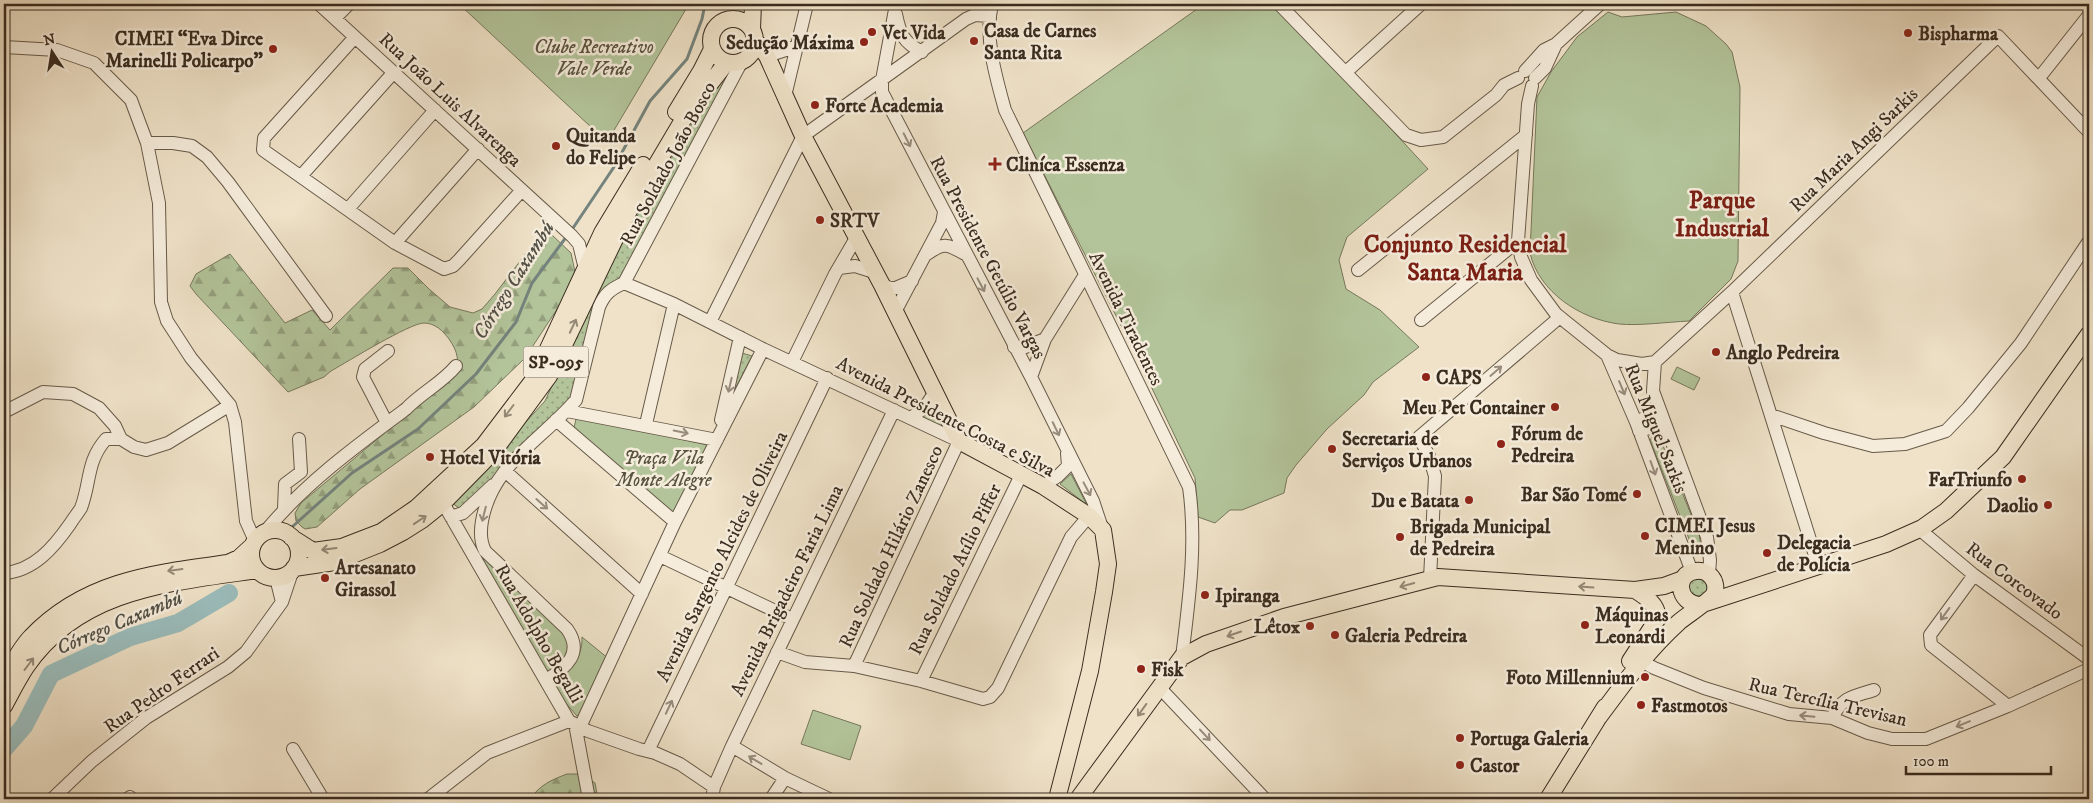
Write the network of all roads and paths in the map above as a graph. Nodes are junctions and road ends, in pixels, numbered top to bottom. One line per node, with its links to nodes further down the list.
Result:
1 (319, 4): 13 (street, Rua João Luis Alvarenga)
2 (349, 4): 13 (street)
3 (730, 4): 14 (main road, SP-095)
4 (745, 4): 15 (main road)
5 (752, 4): 15 (main road)
6 (806, 4): 17 (street)
7 (1279, 4): 24 (street)
8 (1420, 4): 24 (street)
9 (1600, 4): 27 (street)
10 (896, 6): 20 (street); 26 (street)
11 (990, 10): 20 (street); 50 (street, Avenida Tiradentes)
12 (2089, 15): 25 (street)
13 (335, 18): 16 (street, Rua João Luis Alvarenga)
14 (722, 22): 15 (main road); 19 (main road, SP-095)
15 (751, 31): 21 (main road); 22 (main road, SP-095)
16 (355, 37): 23 (street, Rua João Luis Alvarenga); 35 (street)
17 (798, 46): 21 (street); 28 (street)
18 (4, 47): 33 (street)
19 (712, 49): 22 (main road); 39 (main road, SP-095)
20 (922, 52): 26 (street)
21 (767, 56): 28 (main road)
22 (739, 61): 28 (main road); 53 (street, Rua Soldado João Bosco); 96 (main road, SP-095, one-way to 22)
23 (394, 72): 29 (street, Rua João Luis Alvarenga); 35 (street)
24 (1346, 72): 27 (street)
25 (2039, 78): 30 (street); 54 (street, Rua Maria Angi Sarkis)
26 (882, 80): 32 (street); 38 (street, Rua Presidente Getúlio Vargas, one-way to 38)
27 (1527, 80): 31 (street)
28 (782, 92): 32 (main road)
29 (435, 110): 34 (street, Rua João Luis Alvarenga); 37 (street)
30 (2089, 132)
31 (1526, 135): 42 (street); 49 (street)
32 (803, 136): 41 (main road); 62 (street)
33 (147, 144): 59 (street); 76 (street)
34 (478, 149): 36 (street, Rua João Luis Alvarenga); 44 (street)
35 (301, 176): 37 (street)
36 (522, 190): 40 (street, Rua João Luis Alvarenga); 44 (street)
37 (348, 210): 44 (street)
38 (944, 212): 45 (street); 46 (street, Rua Presidente Getúlio Vargas)
39 (602, 233): 40 (street); 48 (main road, SP-095)
40 (571, 235): 48 (street)
41 (856, 238): 47 (street); 51 (main road)
42 (1518, 241): 60 (street); 61 (street)
43 (2089, 241): 80 (street)
44 (395, 243)
45 (927, 254): 46 (street); 52 (street)
46 (965, 254): 66 (street, Rua Presidente Getúlio Vargas, one-way to 66)
47 (839, 268): 51 (street); 70 (street)
48 (585, 269): 103 (main road, SP-095, one-way to 103)
49 (1358, 270)
50 (1085, 275): 55 (street, Avenida Tiradentes); 57 (street)
51 (878, 278): 52 (street); 58 (main road)
52 (912, 281): 58 (street)
53 (624, 283): 56 (street, Avenida Presidente Costa e Silva); 77 (street)
54 (1732, 292): 71 (street, Rua Maria Angi Sarkis); 80 (street)
55 (1096, 297): 57 (street); 124 (street, Avenida Tiradentes)
56 (674, 304): 62 (street, Avenida Presidente Costa e Silva); 85 (street)
57 (1063, 309): 65 (street)
58 (895, 312): 75 (main road)
59 (326, 316)
60 (1560, 317): 69 (street); 115 (street, one-way to 60)
61 (1421, 320)
62 (710, 322): 64 (street, Avenida Presidente Costa e Silva)
63 (2089, 334): 101 (main road)
64 (740, 337): 67 (street, Avenida Presidente Costa e Silva); 89 (street, one-way to 89)
65 (1045, 339): 66 (street); 73 (street)
66 (1014, 347): 73 (street, Rua Presidente Getúlio Vargas)
67 (763, 349): 70 (street, Avenida Presidente Costa e Silva); 89 (street)
68 (388, 351): 84 (street)
69 (1607, 354): 71 (street); 86 (street, Rua Miguel Sarkis, one-way to 86)
70 (792, 362): 74 (street, Avenida Presidente Costa e Silva)
71 (1655, 362): 82 (street)
72 (456, 366): 84 (street)
73 (1031, 377): 91 (street, Rua Presidente Getúlio Vargas, one-way to 91)
74 (828, 378): 78 (street, Avenida Presidente Costa e Silva); 117 (street, Avenida Sargento Alcides de Oliveira)
75 (935, 392): 81 (street); 90 (main road)
76 (230, 405): 87 (street); 104 (street)
77 (567, 410): 83 (street); 85 (street)
78 (894, 410): 81 (street, Avenida Presidente Costa e Silva); 122 (street, Avenida Brigadeiro Faria Lima)
79 (4, 412): 87 (street)
80 (1771, 415): 107 (street)
81 (911, 418): 90 (street, Avenida Presidente Costa e Silva)
82 (1661, 418): 86 (street); 113 (street)
83 (556, 420): 92 (street); 100 (street)
84 (387, 423): 97 (street)
85 (646, 424): 89 (street, one-way to 89)
86 (1638, 426): 112 (street, Rua Miguel Sarkis, one-way to 112)
87 (121, 439): 110 (street)
88 (299, 439): 97 (street)
89 (717, 440): 100 (street)
90 (959, 441): 93 (main road, Avenida Presidente Costa e Silva); 127 (street, Rua Soldado Hilário Zanesco)
91 (1066, 450): 95 (street); 102 (street, Rua Presidente Getúlio Vargas, one-way to 102)
92 (506, 471): 94 (street); 119 (street, one-way to 119)
93 (1022, 473): 95 (main road, Avenida Presidente Costa e Silva); 131 (street, Rua Soldado Atílio Piffer)
94 (495, 484): 99 (street); 105 (street, one-way to 105)
95 (1043, 486): 98 (main road, Avenida Presidente Costa e Silva)
96 (443, 503): 99 (street, Rua Adolpho Begalli); 109 (main road, SP-095, one-way to 96)
97 (284, 509): 104 (street)
98 (1089, 516): 102 (main road, Avenida Presidente Costa e Silva); 131 (street)
99 (451, 518): 105 (street, Rua Adolpho Begalli)
100 (675, 522): 106 (street)
101 (1919, 529): 107 (main road); 111 (street, Rua Corcovado)
102 (1103, 530): 145 (main road)
103 (292, 537): 104 (main road, SP-095); 109 (main road)
104 (257, 540): 108 (main road); 129 (main road, one-way to 129)
105 (476, 547): 130 (street, Rua Adolpho Begalli); 130 (street)
106 (660, 556): 117 (street); 119 (street)
107 (1818, 566): 116 (main road)
108 (257, 570): 114 (main road); 134 (main road, one-way to 108)
109 (293, 570): 114 (main road, SP-095); 120 (street, Rua Pedro Ferrari)
110 (4, 573)
111 (1974, 575): 125 (street, Rua Corcovado); 135 (street, one-way to 135)
112 (1688, 576): 113 (main road); 118 (main road); 121 (main road)
113 (1711, 576): 116 (main road); 121 (main road)
114 (276, 578): 120 (street)
115 (1430, 579): 118 (main road, one-way to 115); 124 (main road, one-way to 124)
116 (1777, 580): 121 (main road)
117 (725, 587): 122 (street); 141 (street, Avenida Sargento Alcides de Oliveira, one-way to 117)
118 (1635, 590): 136 (main road)
119 (642, 594): 138 (street)
120 (282, 602): 143 (street, Rua Pedro Ferrari)
121 (1703, 604): 126 (main road)
122 (792, 619): 123 (street, Avenida Brigadeiro Faria Lima)
123 (777, 652): 127 (street); 139 (street, Avenida Brigadeiro Faria Lima)
124 (1182, 657): 132 (main road)
125 (2089, 659)
126 (1641, 661): 136 (main road); 137 (street, Rua Tercília Trevisan, one-way to 126)
127 (854, 666): 131 (street)
128 (2089, 668): 135 (street, Rua Tercília Trevisan)
129 (4, 678)
130 (546, 680): 138 (street, Rua Adolpho Begalli)
131 (921, 681)
132 (1160, 687): 153 (main road, one-way to 153); 154 (street, one-way to 154)
133 (1874, 690): 137 (street)
134 (4, 706)
135 (2008, 706): 137 (street, Rua Tercília Trevisan, one-way to 137)
136 (1600, 716): 155 (main road)
137 (1832, 718)
138 (575, 724): 141 (street, Rua Adolpho Begalli); 149 (street); 150 (street)
139 (732, 746): 142 (street, one-way to 139); 144 (street, Avenida Brigadeiro Faria Lima)
140 (293, 749): 148 (street)
141 (648, 751): 144 (street, Rua Adolpho Begalli)
142 (785, 778): 151 (street); 152 (street)
143 (67, 785): 146 (street, Rua Pedro Ferrari); 147 (street)
144 (713, 793)
145 (1059, 798)
146 (52, 799)
147 (61, 799)
148 (324, 799)
149 (428, 799)
150 (589, 799)
151 (771, 799)
152 (829, 799)
153 (1078, 799)
154 (1265, 799)
155 (1548, 799)

